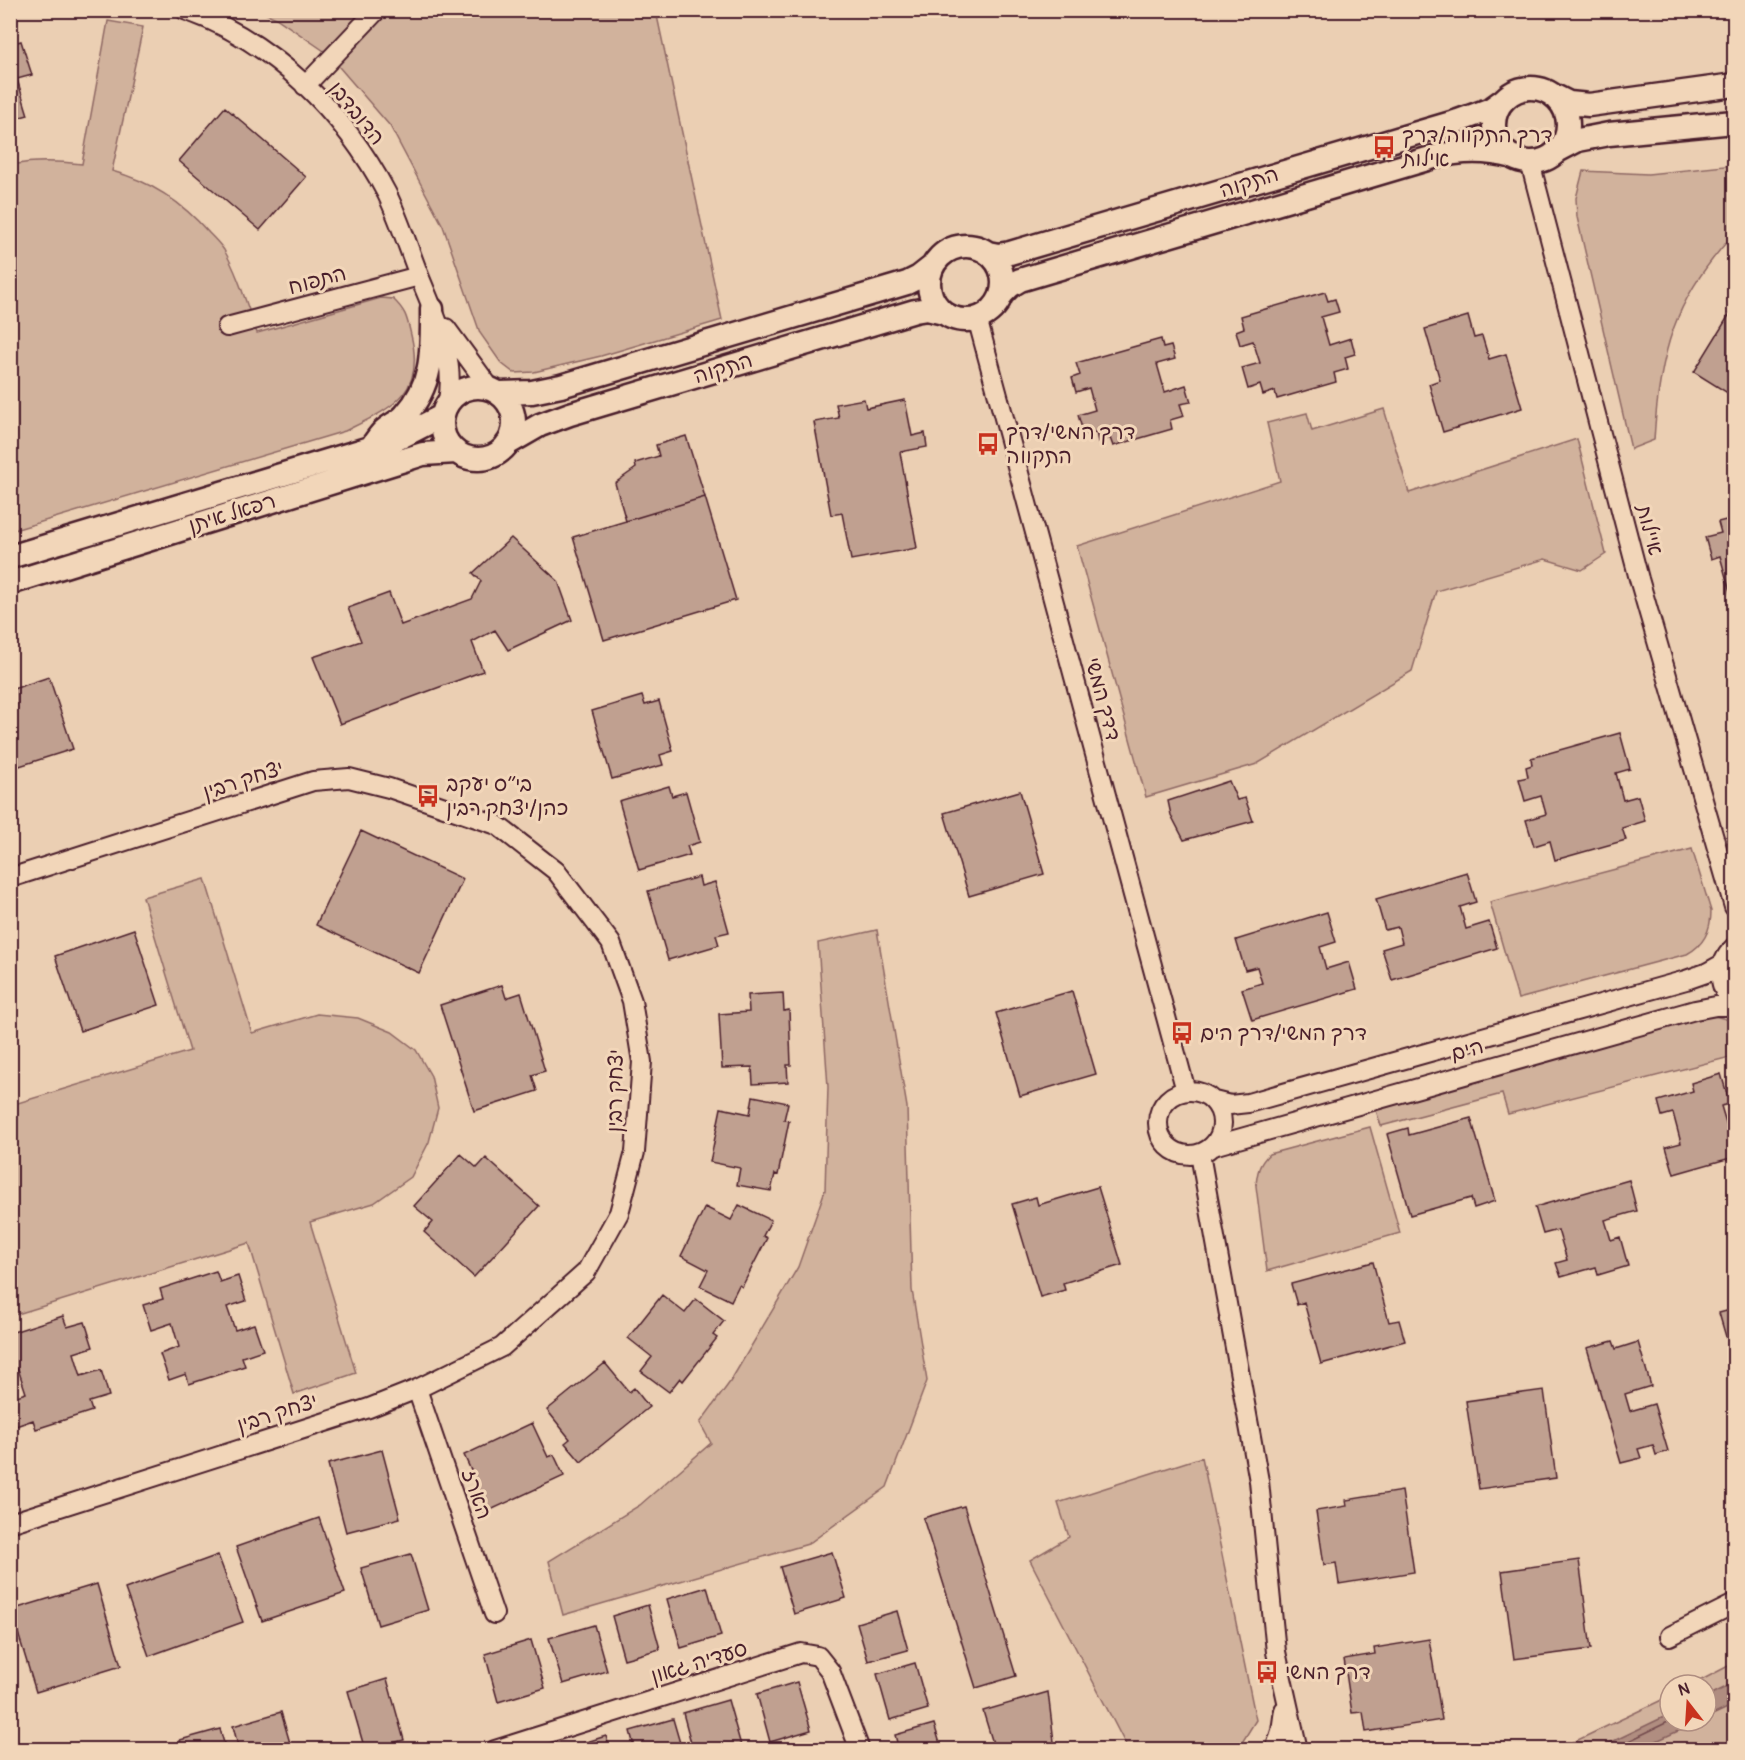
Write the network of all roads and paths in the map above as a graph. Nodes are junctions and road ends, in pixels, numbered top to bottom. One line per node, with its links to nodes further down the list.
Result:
1 (185, 10): 4 (street, הדובדבן)
2 (377, 10): 4 (street)
3 (1734, 85): 5 (street)
4 (305, 86): 12 (street, הדובדבן)
5 (1553, 95): 6 (street); 8 (street)
6 (1505, 99): 9 (street); 10 (street, התקוה)
7 (1734, 122): 8 (street)
8 (1557, 151): 9 (street)
9 (1522, 160): 13 (street, התקוה); 26 (street, איילות)
10 (988, 253): 11 (street); 13 (street)
11 (933, 266): 15 (street); 18 (street, התקוה)
12 (419, 276): 14 (street, הדובדבן); 17 (street, התפוח)
13 (1001, 295): 16 (street)
14 (431, 305): 18 (street, הדובדבן); 19 (street, הדובדבן); 21 (street)
15 (944, 313): 16 (street); 20 (street, התקוה)
16 (977, 318): 30 (street, דדך המשי)
17 (227, 327)
18 (495, 391): 19 (street); 20 (street)
19 (445, 409): 21 (street, רפאל איתן); 22 (street)
20 (507, 444): 22 (street)
21 (370, 449): 23 (street, רפאל איתן)
22 (456, 452): 24 (street, רפאל איתן)
23 (10, 556)
24 (10, 582)
25 (10, 878): 33 (street, יצחק רבין)
26 (1734, 907)
27 (1734, 947): 28 (street)
28 (1722, 964): 29 (street); 31 (street, הים)
29 (1734, 1005): 32 (street, הים)
30 (1186, 1091): 31 (street); 32 (street)
31 (1214, 1101): 32 (street)
32 (1206, 1150): 38 (street)
33 (417, 1389): 34 (street, יצחק רבין); 36 (street, הארז)
34 (10, 1523)
35 (1734, 1604): 37 (street)
36 (494, 1614)
37 (1670, 1636)
38 (1286, 1700): 41 (street); 42 (street)
39 (495, 1749): 40 (street, סעדיה גאון)
40 (860, 1749)
41 (1275, 1749)
42 (1298, 1749)

